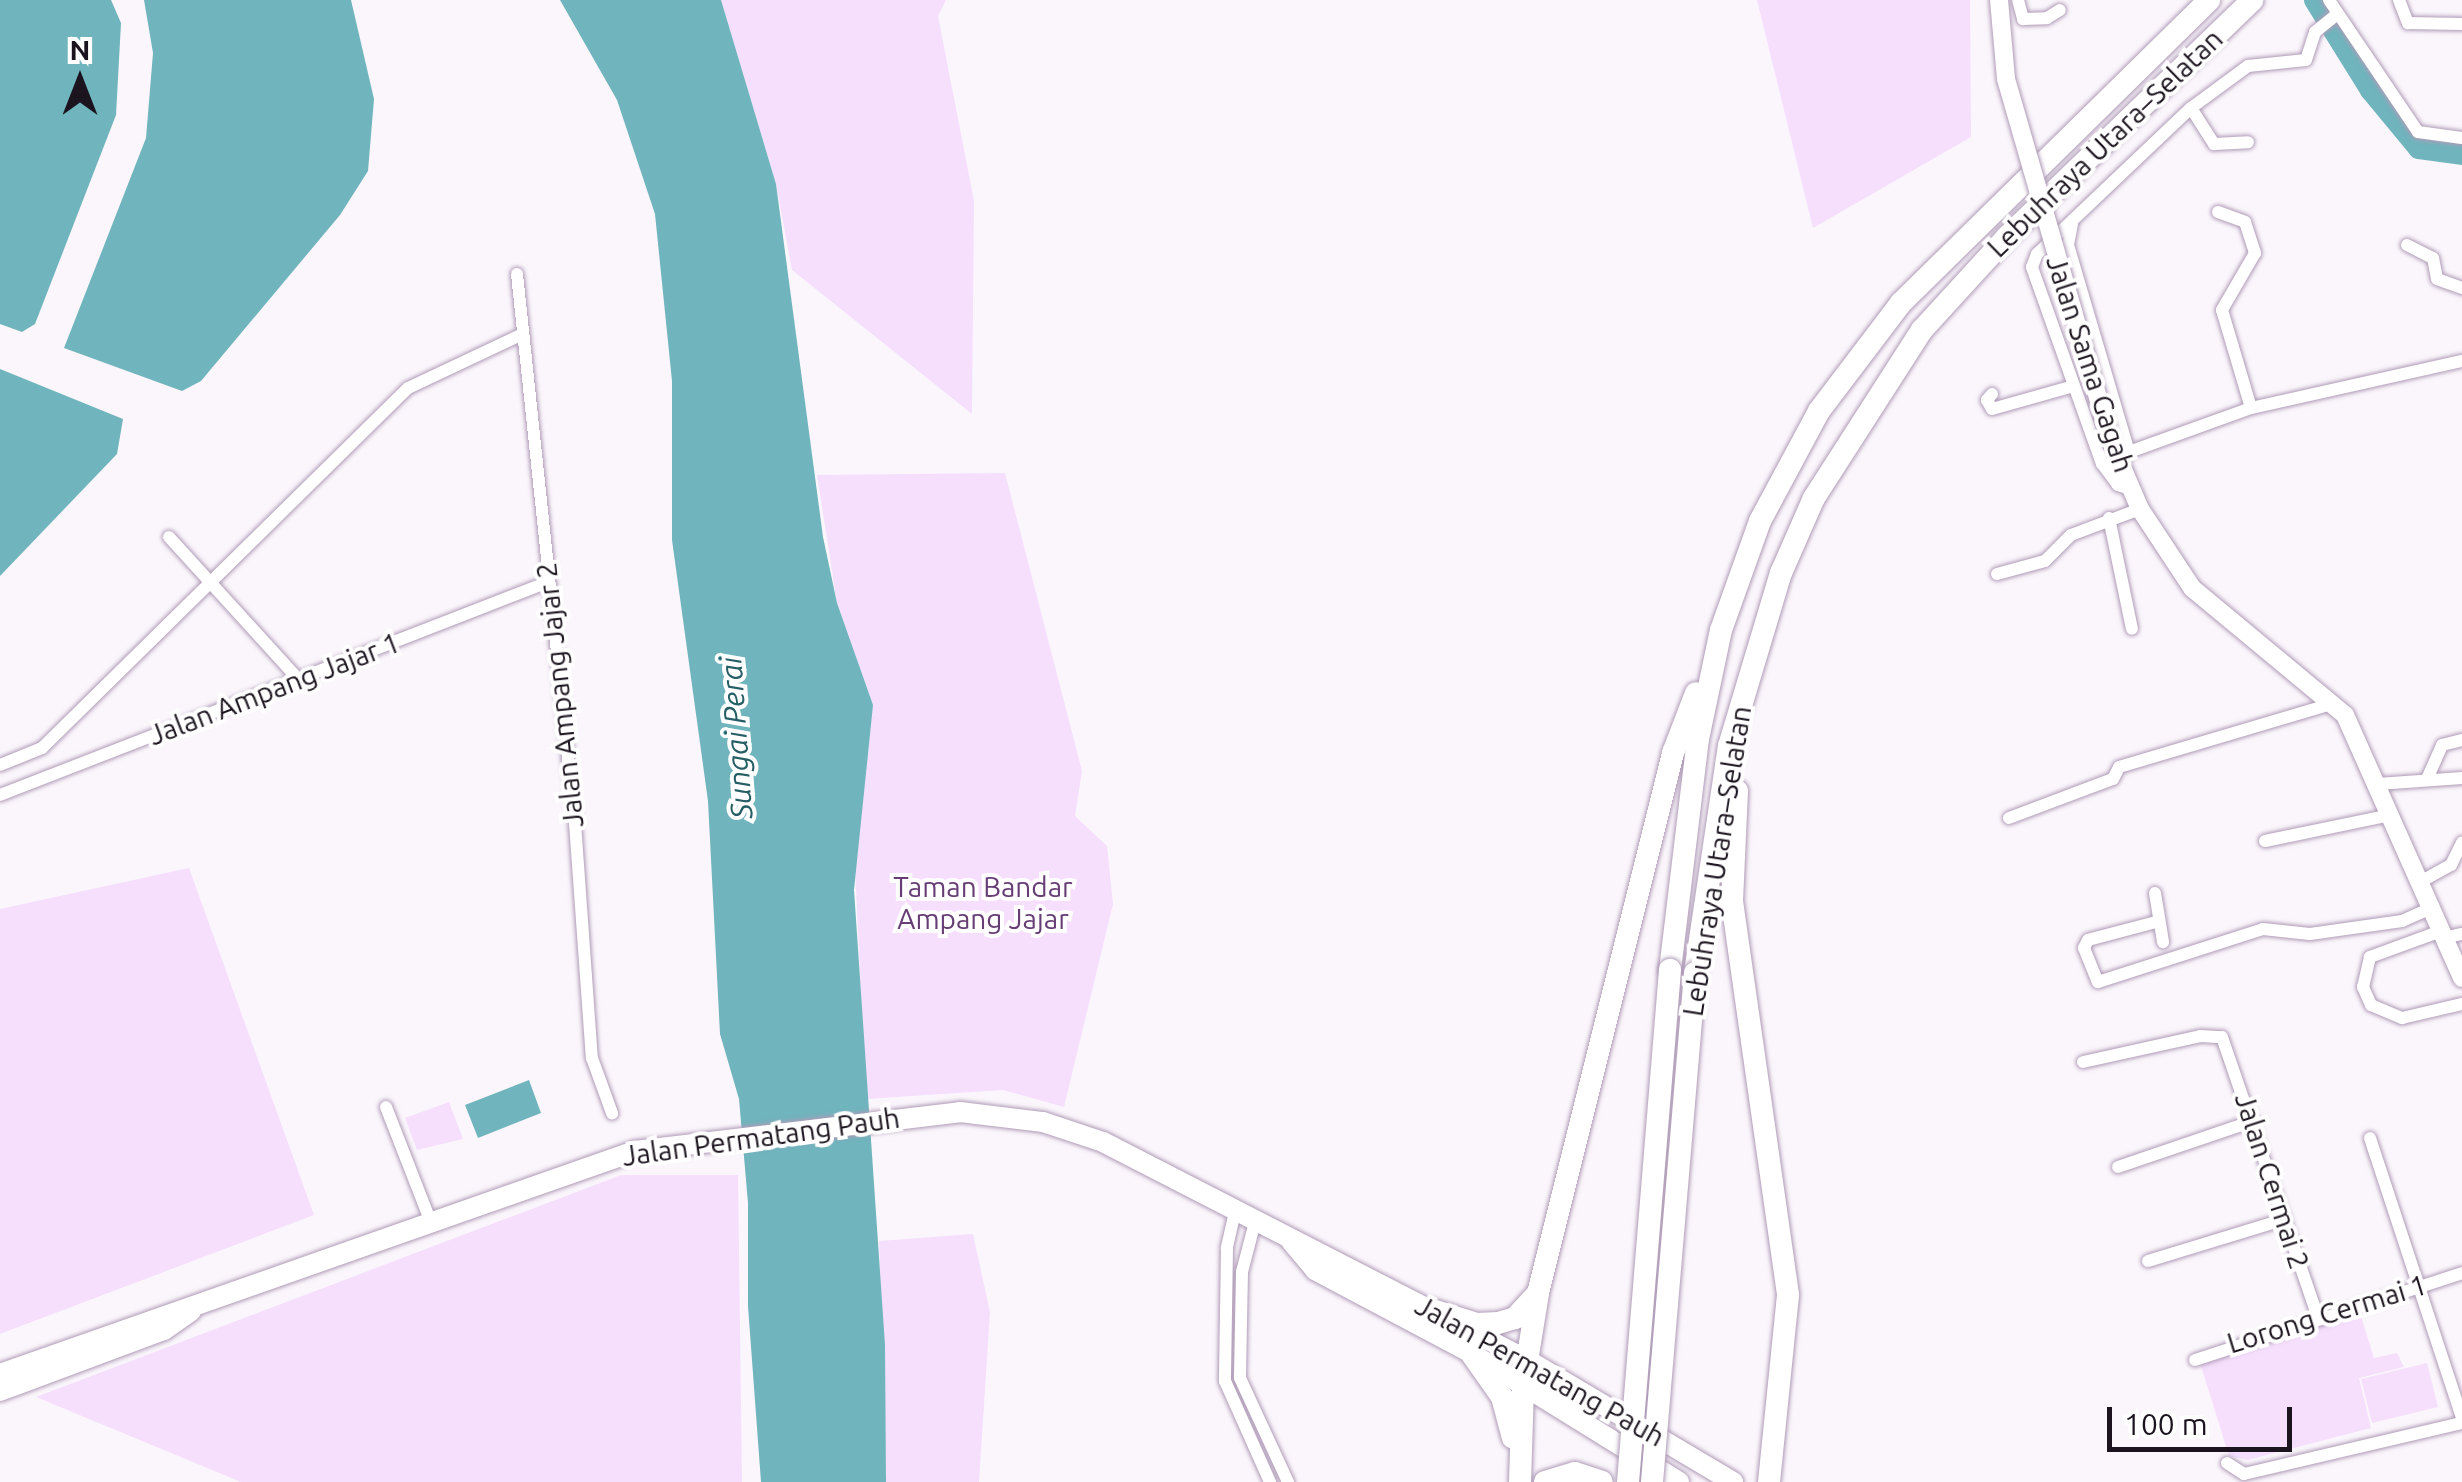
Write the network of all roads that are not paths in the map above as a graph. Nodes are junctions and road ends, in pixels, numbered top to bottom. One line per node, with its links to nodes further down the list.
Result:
1 (1999, 0): 23 (street, Jalan Sama Gagah, bridge)
2 (2018, 0): 7 (street)
3 (2209, 0): 32 (highway, Lebuhraya Utara–Selatan)
4 (2252, 0): 33 (highway, Lebuhraya Utara–Selatan)
5 (2329, 0): 8 (street)
6 (2399, 0): 9 (street)
7 (2060, 10)
8 (2334, 16): 10 (street); 11 (street)
9 (2462, 24)
10 (2191, 108): 12 (street); 14 (street)
11 (2462, 138)
12 (2248, 142)
13 (2218, 212): 22 (street)
14 (2073, 221): 20 (street); 23 (street)
15 (2407, 244): 17 (street)
16 (517, 274): 18 (street, Jalan Ampang Jajar 2)
17 (2462, 288)
18 (523, 334): 29 (street, Jalan Ampang Jajar 2); 30 (street)
19 (2462, 361): 22 (street)
20 (2074, 386): 21 (street); 24 (street)
21 (1992, 394)
22 (2251, 408): 23 (street)
23 (2124, 458): 24 (street, Jalan Sama Gagah)
24 (2131, 488): 25 (street, Jalan Sama Gagah)
25 (2140, 508): 26 (street); 35 (street, Jalan Sama Gagah)
26 (2109, 518): 28 (street); 31 (street)
27 (169, 537): 30 (street)
28 (1997, 574)
29 (548, 582): 34 (street, Jalan Ampang Jajar 1); 56 (street, Jalan Ampang Jajar 2)
30 (213, 584): 34 (street); 37 (street)
31 (2132, 629)
32 (1721, 630): 68 (highway); 85 (highway, Lebuhraya Utara–Selatan, bridge)
33 (1755, 648): 86 (highway, Lebuhraya Utara–Selatan, bridge); 89 (highway)
34 (298, 680): 41 (street, Jalan Ampang Jajar 1)
35 (2335, 703): 40 (street, Jalan Sama Gagah); 43 (street)
36 (2462, 740): 39 (street)
37 (0, 764)
38 (2462, 778): 39 (street)
39 (2426, 779): 40 (street)
40 (2378, 784): 42 (street, Jalan Sama Gagah)
41 (0, 796)
42 (2391, 815): 44 (street); 46 (street, Jalan Sama Gagah)
43 (2008, 818)
44 (2265, 841)
45 (2462, 842): 46 (street)
46 (2420, 882): 48 (street, Jalan Sama Gagah)
47 (2155, 893): 49 (street)
48 (2432, 908): 49 (street); 50 (street, Jalan Sama Gagah)
49 (2156, 922): 51 (street)
50 (2449, 934): 52 (street, Jalan Sama Gagah); 53 (street)
51 (2162, 942)
52 (2462, 978)
53 (2462, 1004)
54 (2084, 1062): 57 (street, Jalan Cermai 2)
55 (386, 1107): 62 (street)
56 (612, 1113)
57 (2253, 1121): 59 (street); 61 (street, Jalan Cermai 2)
58 (2370, 1138): 67 (street)
59 (2118, 1167)
60 (1235, 1212): 62 (main road, Jalan Permatang Pauh); 63 (main road, Jalan Permatang Pauh); 81 (street)
61 (2285, 1218): 65 (street); 71 (street, Jalan Cermai 2)
62 (430, 1220): 69 (main road, Jalan Permatang Pauh)
63 (1256, 1222): 64 (main road, Jalan Permatang Pauh); 82 (street)
64 (1290, 1241): 70 (main road, Jalan Permatang Pauh); 72 (main road, Jalan Permatang Pauh)
65 (2148, 1261)
66 (2462, 1272): 67 (street, Lorong Cermai 1)
67 (2418, 1286): 71 (street, Lorong Cermai 1); 78 (street)
68 (1538, 1293): 70 (highway); 73 (highway)
69 (196, 1307): 75 (main road, Jalan Permatang Pauh); 77 (main road)
70 (1430, 1308): 73 (main road, Jalan Permatang Pauh)
71 (2318, 1317): 74 (street, Lorong Cermai 1)
72 (1470, 1353): 76 (main road, Jalan Permatang Pauh); 80 (highway)
73 (1526, 1359): 76 (highway); 88 (main road, Jalan Permatang Pauh)
74 (2195, 1360)
75 (0, 1374)
76 (1523, 1386): 80 (highway); 87 (main road, Jalan Permatang Pauh)
77 (0, 1391)
78 (2462, 1420): 79 (street)
79 (2227, 1463)
80 (1520, 1471)
81 (1270, 1482)
82 (1288, 1482)
83 (1546, 1482): 84 (highway)
84 (1602, 1482)
85 (1628, 1482)
86 (1652, 1482)
87 (1679, 1482)
88 (1733, 1482)
89 (1769, 1482)

